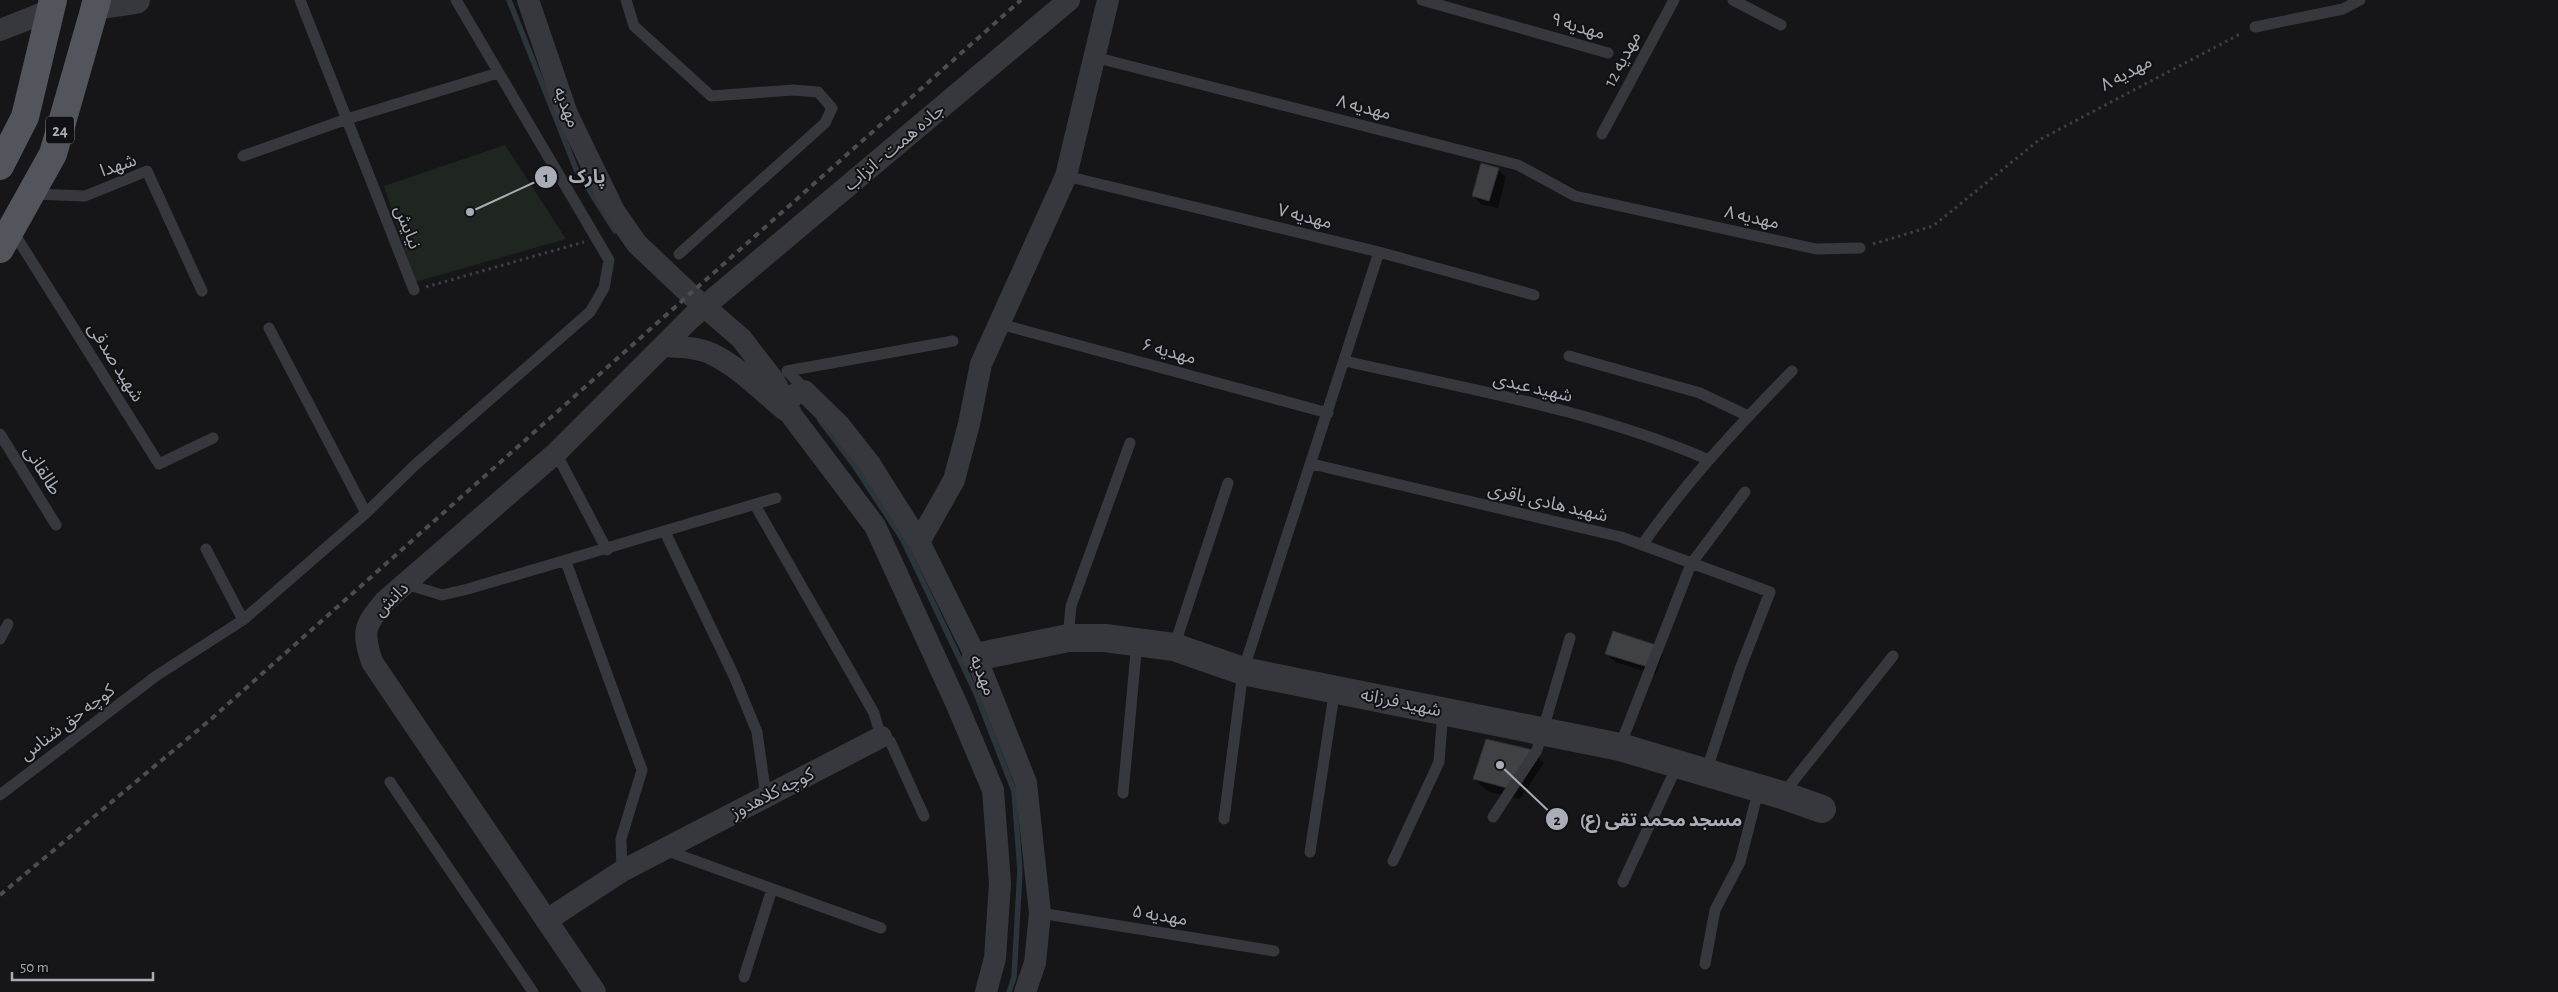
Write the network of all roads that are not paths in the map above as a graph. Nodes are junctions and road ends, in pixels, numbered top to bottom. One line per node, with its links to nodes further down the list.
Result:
1 (136, 0): 12 (street)
2 (300, 0): 20 (lane, نیایش)
3 (456, 0): 19 (lane, کوچه حق شناس)
4 (528, 0): 42 (street, مهدیه)
5 (626, 0): 29 (lane)
6 (1069, 0): 33 (street, جاده همت - انزاب)
7 (1108, 0): 18 (street)
8 (1422, 0): 17 (lane, مهدیه ۹)
9 (1674, 0): 21 (lane, مهدیه 12)
10 (1733, 0): 14 (lane)
11 (2360, 0): 15 (lane)
12 (96, 3): 25 (main road, 24)
13 (52, 5): 16 (street); 23 (main road, 24)
14 (1781, 25)
15 (2256, 27)
16 (0, 30)
17 (1608, 52)
18 (1094, 56): 24 (street); 27 (lane, مهدیه ۸)
19 (498, 73): 20 (lane); 55 (lane, کوچه حق شناس)
20 (347, 119): 22 (lane); 30 (lane, نیایش)
21 (1602, 134)
22 (243, 156)
23 (0, 166)
24 (1066, 176): 28 (lane, مهدیه ۷); 34 (street)
25 (30, 194): 26 (main road, 24); 31 (lane, شهدا)
26 (6, 239): 46 (lane, شهید صدقی)
27 (1860, 248)
28 (1379, 252): 32 (lane, مهدیه ۷); 39 (lane)
29 (679, 254)
30 (414, 290)
31 (202, 291)
32 (1534, 295)
33 (692, 317): 37 (street, دانش)
34 (1000, 324): 43 (lane, مهدیه ۶); 58 (street)
35 (270, 328): 55 (lane)
36 (953, 341): 41 (lane)
37 (663, 346): 42 (street); 48 (street, دانش)
38 (1570, 356): 44 (lane)
39 (1345, 361): 43 (lane); 49 (lane, شهید عبدی)
40 (1792, 371): 44 (lane)
41 (812, 396): 42 (street); 58 (street, مهدیه)
42 (789, 410): 74 (street)
43 (1328, 413): 50 (lane)
44 (1748, 416): 49 (lane)
45 (0, 434): 56 (lane, طالقانی)
46 (213, 438)
47 (1130, 443): 67 (lane)
48 (556, 453): 61 (lane); 64 (street, دانش)
49 (1709, 460): 59 (lane)
50 (1312, 464): 59 (lane, شهید هادی باقری); 75 (lane)
51 (1228, 484): 71 (lane)
52 (1745, 492): 63 (lane)
53 (776, 498): 54 (lane)
54 (755, 506): 57 (lane); 79 (lane)
55 (366, 512): 65 (lane, کوچه حق شناس)
56 (56, 525)
57 (666, 532): 61 (lane); 87 (lane)
58 (919, 542): 73 (street, مهدیه)
59 (1642, 545): 63 (lane, شهید هادی باقری)
60 (206, 549): 65 (lane)
61 (608, 550): 62 (lane)
62 (566, 562): 64 (lane); 95 (lane)
63 (1691, 564): 80 (lane); 82 (lane, شهید هادی باقری)
64 (406, 584): 99 (street, دانش)
65 (243, 620): 86 (lane, کوچه حق شناس)
66 (8, 624): 69 (lane)
67 (1068, 638): 70 (street, شهید فرزانه); 73 (street, شهید فرزانه)
68 (1570, 638): 78 (lane)
69 (0, 639)
70 (1137, 642): 71 (street, شهید فرزانه); 85 (lane)
71 (1174, 647): 75 (street, شهید فرزانه)
72 (1893, 656): 84 (lane)
73 (976, 657): 74 (street); 98 (street, مهدیه)
74 (942, 671): 106 (street)
75 (1243, 671): 76 (street, شهید فرزانه); 91 (lane)
76 (1335, 688): 77 (street, شهید فرزانه); 93 (lane)
77 (1443, 712): 78 (street, شهید فرزانه); 94 (lane)
78 (1542, 731): 80 (street, شهید فرزانه); 90 (lane)
79 (881, 737): 87 (street, کوچه کلاهدوز); 89 (lane)
80 (1620, 747): 81 (street, شهید فرزانه)
81 (1678, 764): 82 (street, شهید فرزانه); 96 (lane)
82 (1706, 772): 84 (street, شهید فرزانه)
83 (390, 782): 104 (lane)
84 (1770, 791): 88 (street, شهید فرزانه); 102 (lane)
85 (1123, 793)
86 (0, 795)
87 (766, 796): 92 (street, کوچه کلاهدوز)
88 (1822, 810)
89 (924, 816)
90 (1493, 817)
91 (1224, 820)
92 (663, 850): 95 (street, کوچه کلاهدوز); 97 (lane)
93 (1310, 852)
94 (1393, 861)
95 (622, 871): 99 (street, کوچه کلاهدوز)
96 (1623, 882)
97 (772, 889): 100 (lane); 103 (lane)
98 (1040, 913): 101 (lane, مهدیه ۵); 107 (street, مهدیه)
99 (547, 920): 105 (street, دانش)
100 (881, 928)
101 (1274, 951)
102 (1705, 964)
103 (744, 977)
104 (533, 992)
105 (595, 992)
106 (986, 992)
107 (1025, 992)

